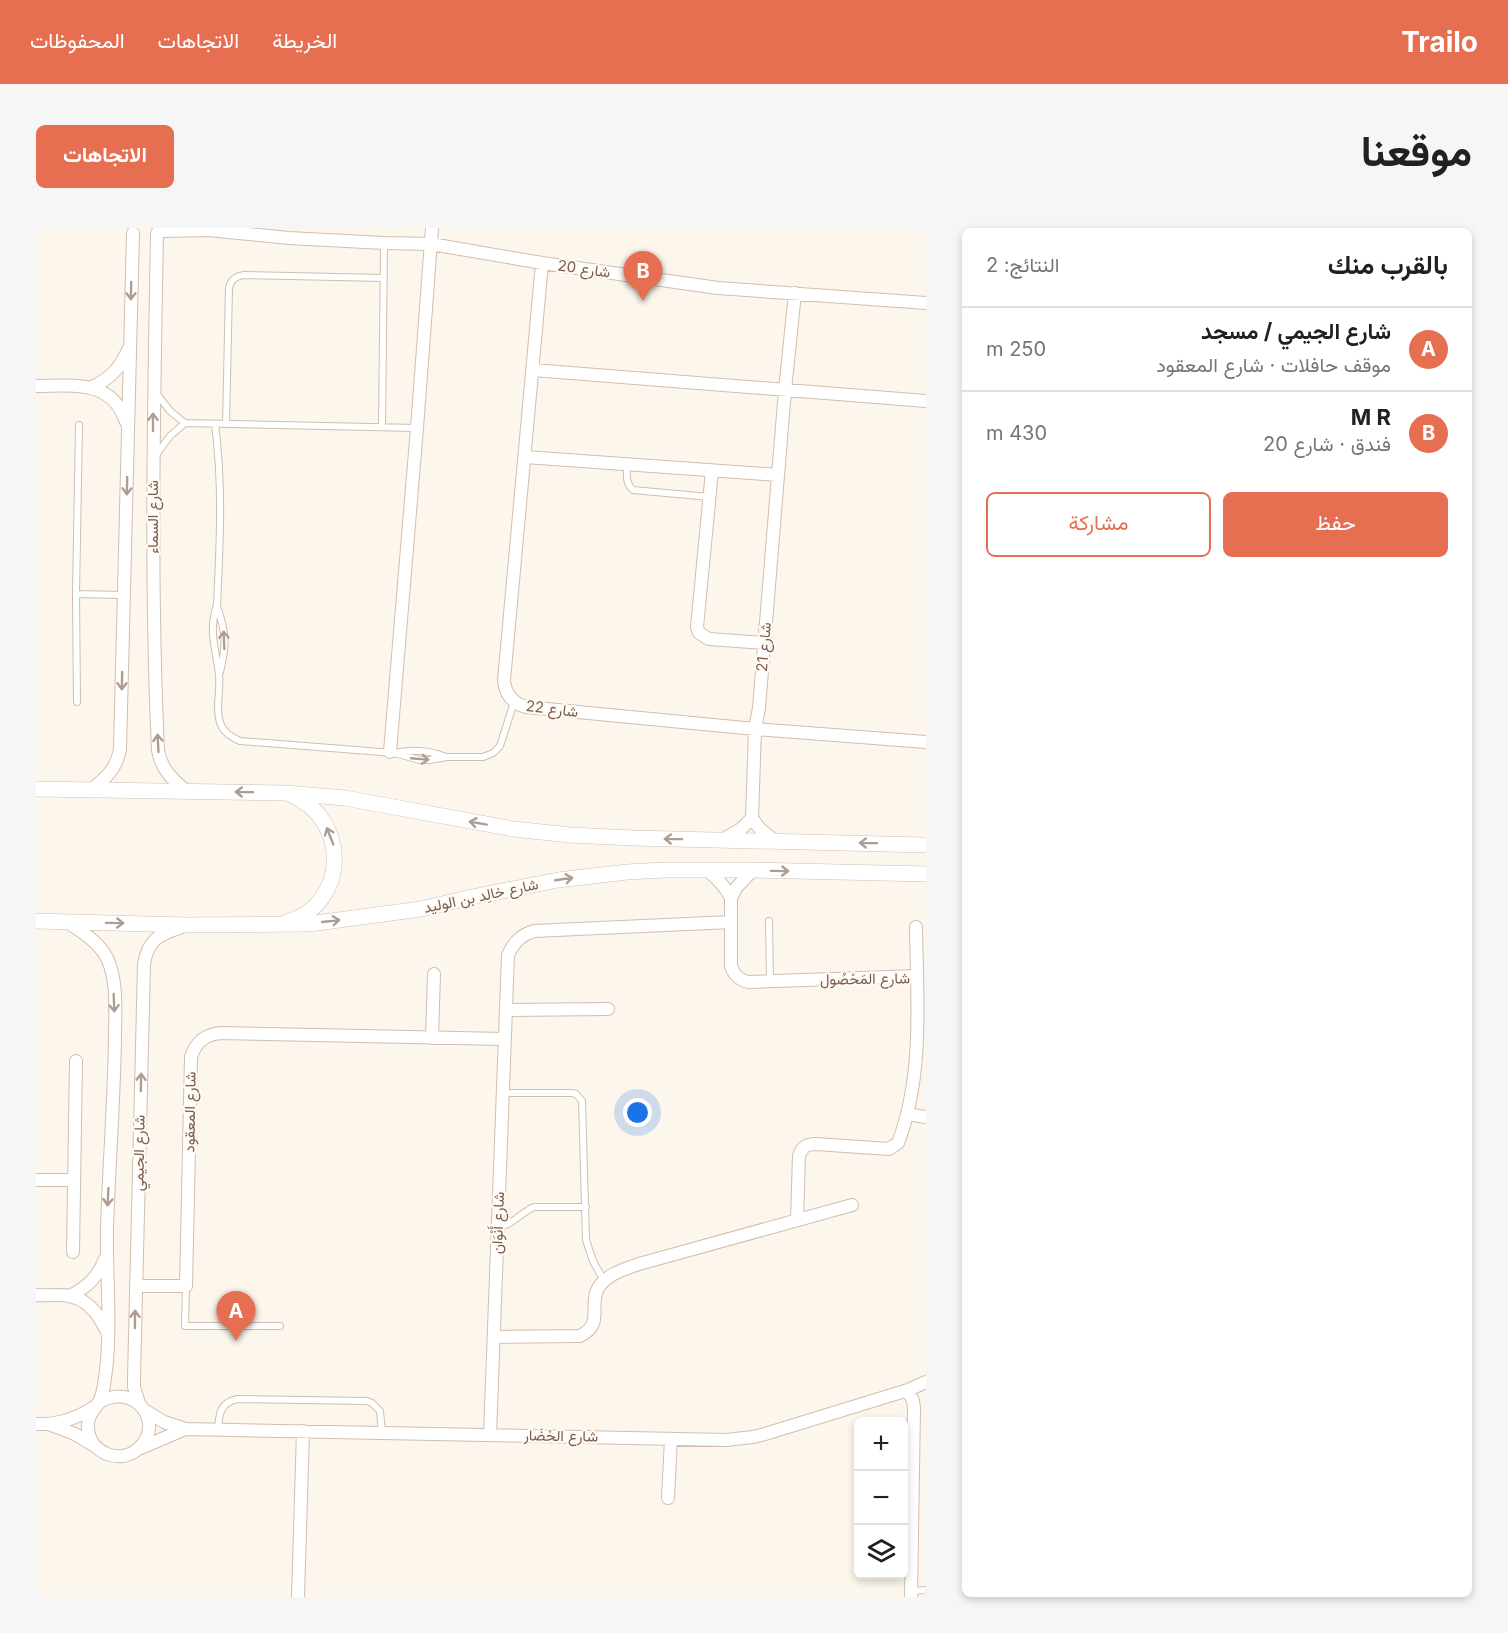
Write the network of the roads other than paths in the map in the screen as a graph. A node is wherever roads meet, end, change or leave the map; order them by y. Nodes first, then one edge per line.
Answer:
1 (432, 228) edge
2 (130, 230) edge
3 (160, 230) edge
4 (236, 230) edge
5 (384, 243) junction
6 (431, 244) junction
7 (542, 263) junction
8 (384, 278) junction
9 (795, 293) junction
10 (926, 303) edge
11 (130, 344) junction
12 (533, 370) junction
13 (36, 386) edge
14 (92, 387) junction
15 (154, 389) junction
16 (785, 390) junction
17 (926, 401) edge
18 (185, 423) junction
19 (215, 424) junction
20 (226, 424) junction
21 (79, 425) dead end
22 (382, 427) junction
23 (128, 428) junction
24 (417, 428) junction
25 (525, 458) junction
26 (153, 459) junction
27 (627, 465) junction
28 (712, 471) junction
29 (778, 475) junction
30 (710, 497) junction
31 (76, 594) junction
32 (124, 595) junction
33 (216, 605) junction
34 (765, 643) junction
35 (219, 675) junction
36 (77, 702) dead end
37 (514, 702) junction
38 (755, 729) junction
39 (926, 742) edge
40 (392, 753) junction
41 (36, 789) edge
42 (92, 789) junction
43 (186, 791) junction
44 (285, 793) junction
45 (752, 818) junction
46 (722, 840) junction
47 (775, 841) junction
48 (926, 845) edge
49 (707, 870) junction
50 (753, 870) junction
51 (926, 874) edge
52 (732, 898) junction
53 (36, 921) edge
54 (769, 921) dead end
55 (67, 922) junction
56 (732, 922) junction
57 (186, 925) junction
58 (275, 925) junction
59 (916, 927) dead end
60 (434, 974) dead end
61 (917, 976) junction
62 (770, 981) junction
63 (922, 1002) edge
64 (608, 1009) dead end
65 (506, 1010) junction
66 (432, 1038) junction
67 (505, 1039) junction
68 (75, 1061) dead end
69 (503, 1093) junction
70 (907, 1114) junction
71 (926, 1117) edge
72 (36, 1179) edge
73 (74, 1180) junction
74 (852, 1205) dead end
75 (586, 1207) junction
76 (797, 1220) junction
77 (498, 1227) junction
78 (73, 1252) dead end
79 (107, 1254) junction
80 (604, 1281) junction
81 (135, 1286) junction
82 (186, 1286) junction
83 (36, 1295) edge
84 (70, 1296) junction
85 (280, 1326) dead end
86 (107, 1333) junction
87 (494, 1337) junction
88 (926, 1382) edge
89 (908, 1390) junction
90 (97, 1405) junction
91 (141, 1406) junction
92 (36, 1424) edge
93 (50, 1425) junction
94 (186, 1429) junction
95 (218, 1430) junction
96 (303, 1431) junction
97 (382, 1433) junction
98 (490, 1435) junction
99 (670, 1438) junction
100 (97, 1448) junction
101 (137, 1450) junction
102 (668, 1498) dead end
103 (926, 1590) edge
104 (911, 1594) edge
105 (298, 1597) edge

1 - 6 street
2 - 3 street, شارع 20
2 -> 11 street, شارع السماء
3 - 4 street, شارع 20
3 - 15 street, شارع السماء
4 - 5 street, شارع 20
5 - 6 street, شارع 20
5 - 8 lane
6 - 7 street, شارع 20
6 - 24 street
7 - 9 street, شارع 20
7 - 12 street, شارع 22
8 - 20 lane
8 - 22 lane
9 - 10 street, شارع 20
9 - 16 street, شارع 21
11 - 14 street
11 - 23 street, شارع السماء
12 - 16 street
12 - 25 street, شارع 22
13 - 14 street
14 - 23 street
15 - 18 lane
26 -> 15 street, شارع السماء
16 - 17 street
16 - 29 street, شارع 21
18 - 19 lane
18 - 26 lane
19 - 20 lane
19 - 33 lane
20 - 22 lane
21 - 31 lane
22 - 24 lane
23 -> 32 street, شارع السماء
24 - 40 street
25 - 27 street
25 - 37 street, شارع 22
43 -> 26 street, شارع السماء
27 - 28 street
27 - 30 lane
28 - 29 street
28 - 30 street
29 - 34 street, شارع 21
30 - 34 street
31 - 32 lane
31 - 36 lane
32 -> 42 street, شارع السماء
33 - 35 lane
35 -> 33 lane
34 - 38 street, شارع 21
35 - 40 lane
37 - 38 street, شارع 22
37 - 40 lane
38 - 39 street, شارع 22
38 - 45 street, شارع 21
41 - 42 street
42 - 43 street
44 -> 43 street
46 -> 44 street
58 -> 44 street
45 - 46 street
45 - 47 street
46 - 47 street
48 -> 47 street
49 - 50 street, شارع خالِد بن الوليد
49 - 52 street
58 -> 49 street, شارع خالِد بن الوليد
50 -> 51 street, شارع خالِد بن الوليد
50 - 52 street
52 - 56 street, شارع المَحْصُول
53 - 55 street, شارع خالِد بن الوليد
54 - 62 lane
55 -> 57 street, شارع خالِد بن الوليد
55 -> 79 street, شارع الجيمي
56 - 62 street, شارع المَحْصُول
56 - 65 street, شارع أَنْوَان
57 - 58 street, شارع خالِد بن الوليد
81 -> 57 street, شارع الجيمي
59 - 61 street
60 - 66 street
61 - 62 street, شارع المَحْصُول
61 - 63 street, شارع المَحْصُول
63 - 70 street, شارع المَحْصُول
64 - 65 street
65 - 67 street, شارع أَنْوَان
66 - 67 street, شارع المعقود
66 - 82 street, شارع المعقود
67 - 69 street, شارع أَنْوَان
68 - 73 street
69 - 75 lane
69 - 77 street, شارع أَنْوَان
70 - 71 street
70 - 76 street, شارع المَحْصُول
72 - 73 street
73 - 78 street
74 - 76 street
75 - 77 lane
75 - 80 lane
76 - 80 street
77 - 87 street, شارع أَنْوَان
79 - 84 street
79 - 86 street, شارع الجيمي
80 - 87 street
81 - 82 street
91 -> 81 street, شارع الجيمي
82 - 85 lane, شارع المعقود
83 - 84 street
84 - 86 street
86 - 90 street, شارع الجيمي
87 - 98 street, شارع أَنْوَان
88 - 89 street, شارع الحْضَار
89 - 99 street, شارع الحْضَار
89 - 104 street
90 - 91 street
90 - 93 street
90 - 100 street
91 - 94 street, شارع الحْضَار
91 - 101 street
92 - 93 street
93 - 100 street
94 - 95 street, شارع الحْضَار
94 - 101 street, شارع الحْضَار
95 - 96 street, شارع الحْضَار
95 - 97 lane
96 - 97 street, شارع الحْضَار
96 - 105 street
97 - 98 street, شارع الحْضَار
98 - 99 street, شارع الحْضَار
99 - 102 street
100 - 101 street
103 - 104 lane

